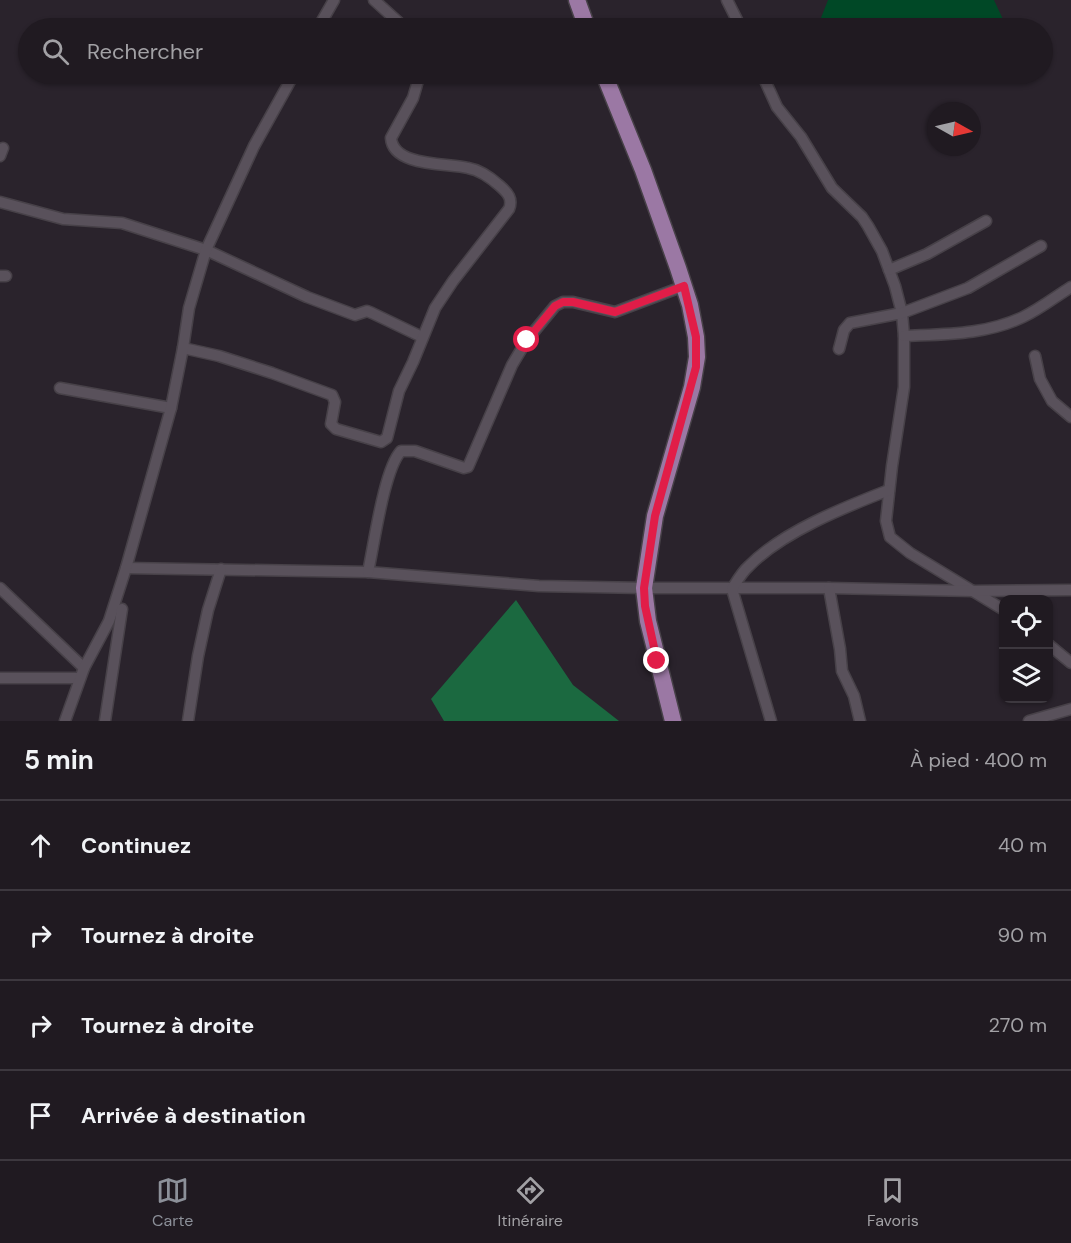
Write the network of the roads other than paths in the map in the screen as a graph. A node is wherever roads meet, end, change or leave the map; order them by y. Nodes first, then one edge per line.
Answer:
1 (334, 0) edge
2 (374, 0) edge
3 (577, 0) edge
4 (727, 0) edge
5 (324, 18) edge
6 (394, 18) edge
7 (583, 18) edge
8 (736, 18) edge
9 (288, 84) edge
10 (417, 84) edge
11 (608, 84) edge
12 (767, 84) edge
13 (0, 202) edge
14 (986, 220) dead end
15 (1041, 246) dead end
16 (206, 250) junction
17 (889, 270) junction
18 (684, 286) junction
19 (1071, 287) edge
20 (902, 313) junction
21 (904, 336) junction
22 (422, 338) junction
23 (183, 348) junction
24 (839, 350) dead end
25 (1035, 356) dead end
26 (60, 388) dead end
27 (171, 408) junction
28 (1071, 417) edge
29 (889, 490) junction
30 (126, 568) junction
31 (220, 569) junction
32 (368, 572) junction
33 (0, 588) edge
34 (644, 588) junction
35 (829, 588) junction
36 (732, 589) junction
37 (1071, 590) edge
38 (974, 591) junction
39 (999, 607) edge
40 (122, 609) dead end
41 (1053, 648) edge
42 (1071, 663) edge
43 (82, 673) junction
44 (0, 678) edge
45 (1071, 709) edge
46 (65, 721) edge
47 (105, 721) edge
48 (188, 721) edge
49 (673, 721) edge
50 (771, 721) edge
51 (860, 721) edge
52 (1029, 721) edge

1 - 5 street
2 - 6 street
3 - 7 main road
4 - 8 street
9 - 16 street
10 - 22 street
11 - 18 main road
12 - 17 street
13 - 16 street
14 - 17 street
15 - 20 street
16 - 22 street
16 - 23 street
17 - 20 street
18 - 32 street
18 - 34 main road
19 - 21 street
20 - 21 street
20 - 24 street
21 - 29 street
22 - 23 street
23 - 27 street
25 - 28 street
26 - 27 street
27 - 30 street
29 - 36 street
29 - 38 street
30 - 31 street
30 - 43 street
31 - 32 street
31 - 48 street
32 - 34 street
33 - 43 street
34 - 36 street
34 - 49 main road
35 - 36 street
35 - 38 street
35 - 51 street
36 - 50 street
37 - 38 street
38 - 39 street
40 - 47 street
41 - 42 street
43 - 44 street
43 - 46 street
45 - 52 street

